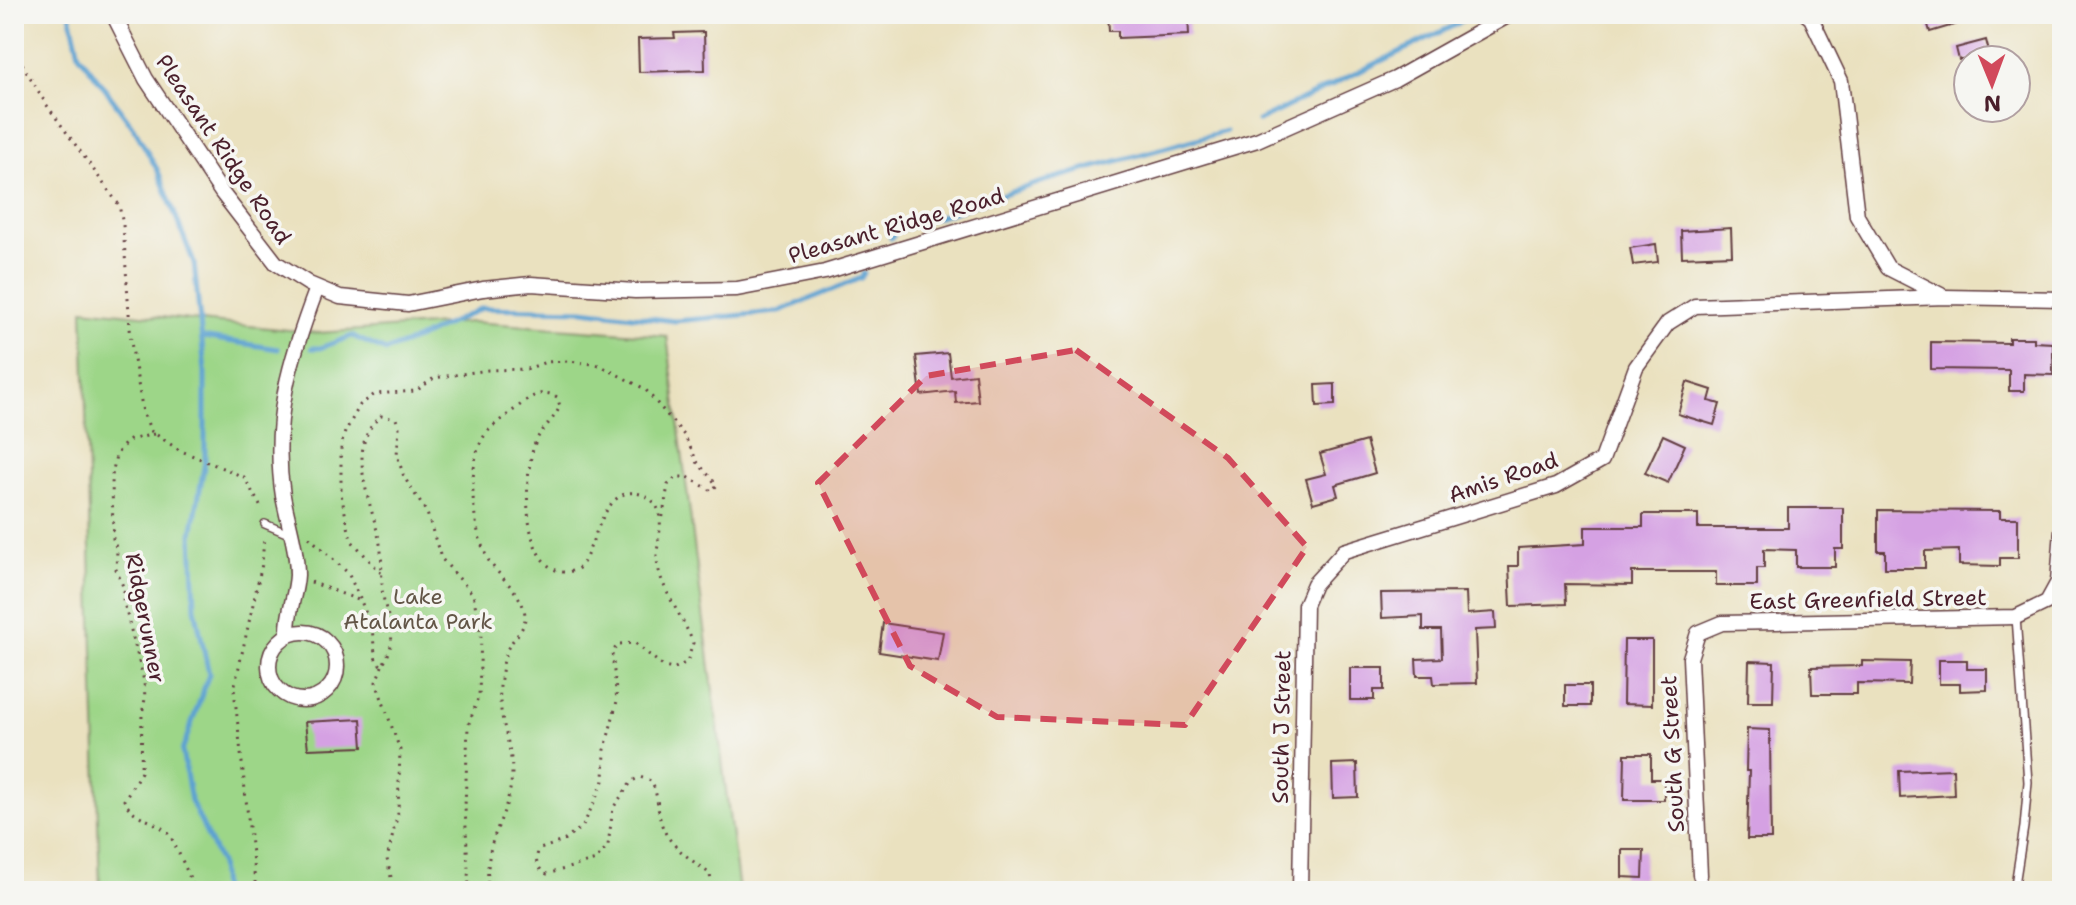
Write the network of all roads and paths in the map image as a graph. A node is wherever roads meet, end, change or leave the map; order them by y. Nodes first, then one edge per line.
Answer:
1 (113, 14) edge
2 (1511, 14) edge
3 (1806, 14) edge
4 (14, 50) edge
5 (317, 288) junction
6 (1945, 297) junction
7 (2062, 299) edge
8 (154, 434) junction
9 (265, 524) junction
10 (661, 524) junction
11 (291, 530) junction
12 (2062, 530) edge
13 (1326, 569) joint
14 (383, 574) junction
15 (297, 577) junction
16 (361, 601) junction
17 (2016, 617) junction
18 (1698, 633) joint
19 (288, 635) junction
20 (382, 666) junction
21 (1700, 875) dead end
22 (195, 891) edge
23 (256, 891) edge
24 (394, 891) edge
25 (469, 891) edge
26 (488, 891) edge
27 (712, 891) edge
28 (1300, 891) edge
29 (2014, 891) edge

1 - 5 street, Pleasant Ridge Road
2 - 5 street, Pleasant Ridge Road
3 - 6 street
4 - 8 path
5 - 11 street
6 - 7 street
6 - 13 street, Amis Road
8 - 9 path
8 - 22 path, Ridgerunner
9 - 11 lane
9 - 23 path
10 - 14 path
10 - 26 path
10 - 27 path
11 - 15 street
11 - 16 path
12 - 17 street, East Greenfield Street
13 - 28 street, South J Street
14 - 20 path
14 - 25 path
15 - 16 path
15 - 19 street
16 - 20 path
17 - 18 street, East Greenfield Street
17 - 29 lane
18 - 21 street, South G Street
19 - 19 street
20 - 24 path

